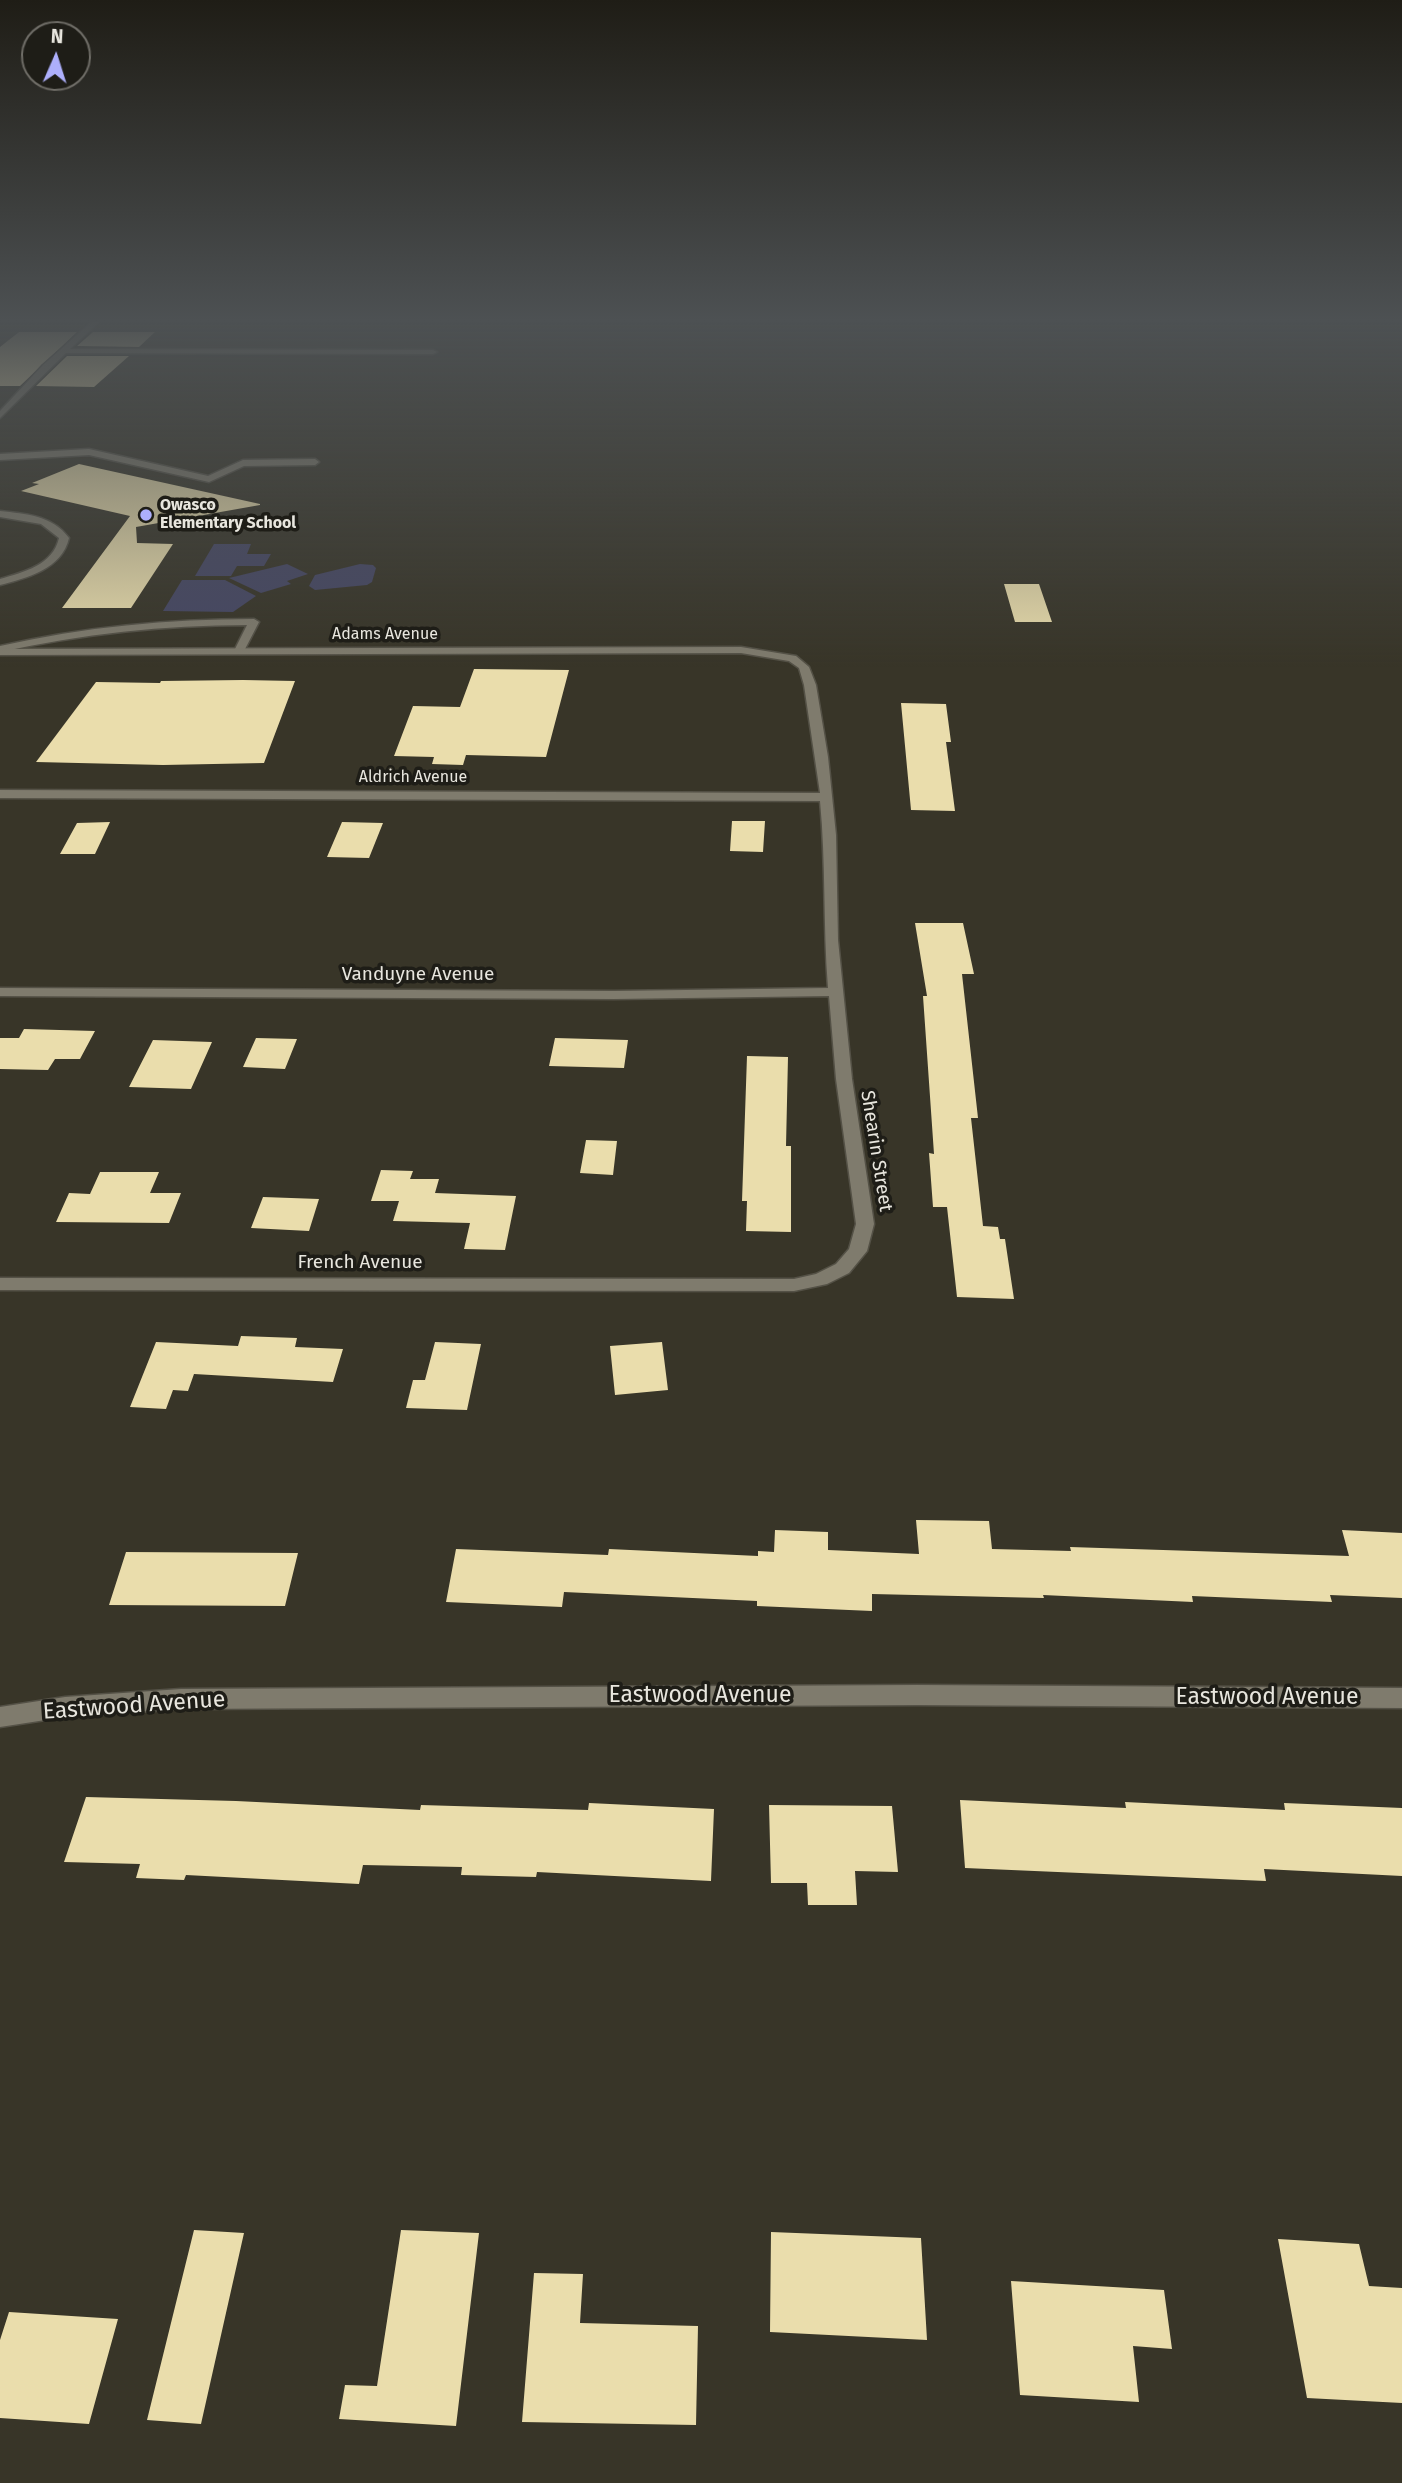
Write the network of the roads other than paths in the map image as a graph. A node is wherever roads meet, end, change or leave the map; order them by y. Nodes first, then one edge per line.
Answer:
1 (0, 457) edge
2 (315, 462) dead end
3 (0, 514) edge
4 (0, 582) edge
5 (0, 650) edge
6 (239, 651) junction
7 (0, 794) edge
8 (826, 797) junction
9 (0, 992) edge
10 (836, 992) junction
11 (0, 1284) edge
12 (720, 1285) joint
13 (1402, 1698) edge
14 (0, 1717) edge

1 - 2 street
3 - 4 street
5 - 6 street, Adams Avenue
5 - 6 street
6 - 8 street, Adams Avenue
7 - 8 street, Aldrich Avenue
8 - 10 street
9 - 10 street, Vanduyne Avenue
10 - 12 street, Shearin Street
11 - 12 street, French Avenue
13 - 14 street, Eastwood Avenue

